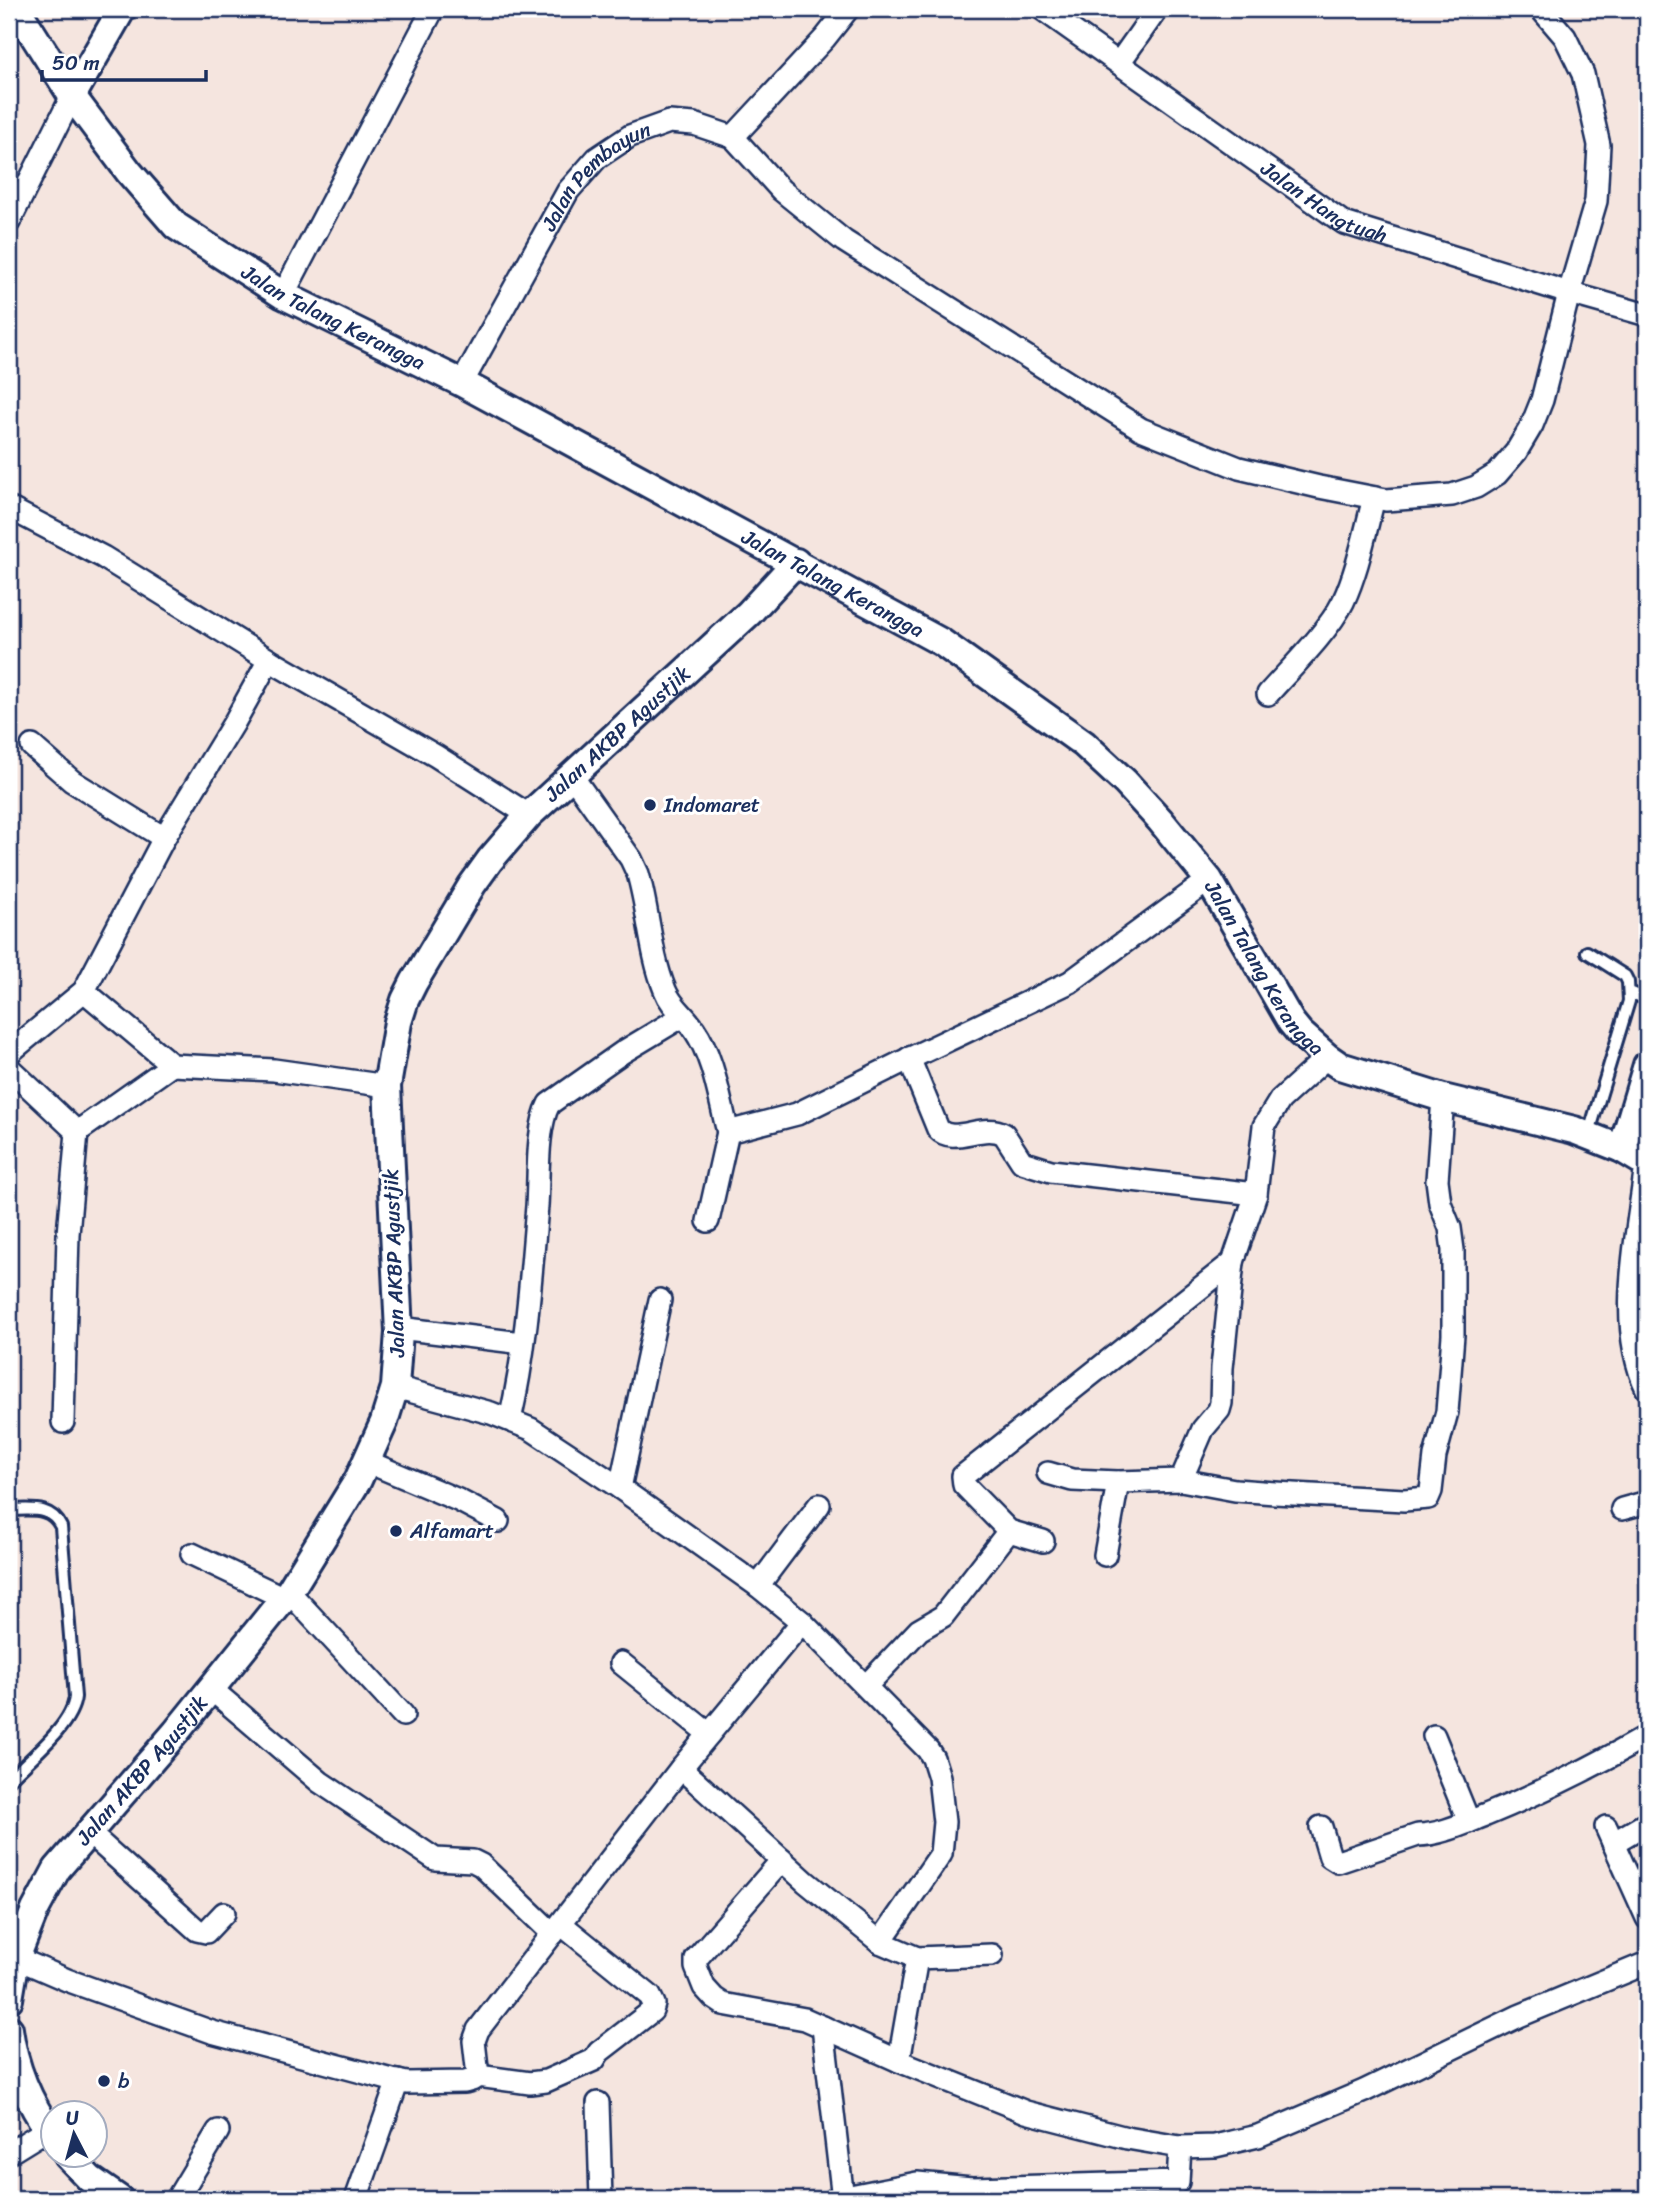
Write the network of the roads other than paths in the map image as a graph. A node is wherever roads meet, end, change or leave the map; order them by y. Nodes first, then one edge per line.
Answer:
1 (17, 9) edge
2 (122, 9) edge
3 (433, 9) edge
4 (848, 9) edge
5 (1042, 9) edge
6 (1157, 9) edge
7 (1541, 9) edge
8 (1119, 63) junction
9 (72, 96) junction
10 (733, 137) junction
11 (9, 222) edge
12 (1569, 293) junction
13 (283, 296) junction
14 (1647, 315) edge
15 (462, 383) junction
16 (1374, 498) junction
17 (9, 508) edge
18 (796, 562) junction
19 (269, 660) junction
20 (1268, 695) dead end
21 (32, 746) dead end
22 (572, 776) junction
23 (529, 816) junction
24 (164, 838) junction
25 (1209, 880) junction
26 (1587, 952) dead end
27 (84, 991) junction
28 (1629, 992) junction
29 (1647, 999) edge
30 (683, 1016) junction
31 (9, 1053) edge
32 (1326, 1057) junction
33 (909, 1058) junction
34 (172, 1065) junction
35 (1647, 1065) edge
36 (9, 1068) edge
37 (387, 1086) junction
38 (1443, 1098) junction
39 (77, 1132) junction
40 (728, 1132) junction
41 (1588, 1136) junction
42 (1637, 1158) edge
43 (1256, 1194) junction
44 (708, 1221) dead end
45 (1233, 1262) junction
46 (660, 1300) dead end
47 (399, 1328) junction
48 (522, 1343) junction
49 (395, 1387) junction
50 (1647, 1389) edge
51 (510, 1420) junction
52 (63, 1422) dead end
53 (368, 1462) junction
54 (1048, 1473) dead end
55 (1181, 1480) junction
56 (1118, 1482) junction
57 (620, 1488) junction
58 (1647, 1502) edge
59 (819, 1505) dead end
60 (1622, 1509) dead end
61 (9, 1510) edge
62 (498, 1521) dead end
63 (1009, 1531) junction
64 (1043, 1541) dead end
65 (192, 1554) dead end
66 (1105, 1555) dead end
67 (758, 1586) junction
68 (286, 1595) junction
69 (802, 1622) junction
70 (621, 1663) dead end
71 (866, 1686) junction
72 (210, 1688) junction
73 (403, 1715) dead end
74 (709, 1734) junction
75 (1434, 1736) dead end
76 (1647, 1736) edge
77 (681, 1768) junction
78 (9, 1780) edge
79 (1469, 1822) junction
80 (1321, 1827) dead end
81 (88, 1832) junction
82 (1625, 1832) edge
83 (782, 1860) junction
84 (224, 1913) dead end
85 (1647, 1918) edge
86 (557, 1929) junction
87 (880, 1942) junction
88 (992, 1955) dead end
89 (16, 1958) junction
90 (917, 1958) junction
91 (1647, 1963) edge
92 (9, 1999) edge
93 (823, 2027) junction
94 (9, 2029) edge
95 (899, 2061) junction
96 (13, 2074) edge
97 (478, 2076) junction
98 (398, 2081) junction
99 (598, 2104) dead end
100 (38, 2112) edge
101 (218, 2131) dead end
102 (38, 2138) edge
103 (1180, 2147) junction
104 (9, 2153) edge
105 (82, 2170) edge
106 (1178, 2191) edge
107 (973, 2194) edge
108 (840, 2198) edge
109 (119, 2199) edge
110 (177, 2199) edge
111 (356, 2199) edge
112 (601, 2199) edge

1 - 9 street, Jalan Talang Kerangga
2 - 9 street
3 - 13 street
4 - 10 street
5 - 8 street, Jalan Hangtuah
6 - 8 street
7 - 12 street
8 - 12 street, Jalan Hangtuah
9 - 11 street
9 - 13 street, Jalan Talang Kerangga
10 - 15 street, Jalan Pembayun
10 - 16 street
12 - 14 street, Jalan Hangtuah
12 - 16 street
13 - 15 street, Jalan Talang Kerangga
15 - 18 street, Jalan Talang Kerangga
16 - 20 street
17 - 19 street
18 - 22 street, Jalan AKBP Agustjik
18 - 25 street, Jalan Talang Kerangga
19 - 23 street
19 - 24 street
21 - 24 street
22 - 23 street, Jalan AKBP Agustjik
22 - 30 street
23 - 37 street, Jalan AKBP Agustjik
24 - 27 street
25 - 32 street, Jalan Talang Kerangga
25 - 33 street
26 - 28 lane
27 - 31 street
27 - 34 street
28 - 29 lane
28 - 41 lane
30 - 40 street
30 - 48 street
32 - 38 street, Jalan Talang Kerangga
32 - 43 street
33 - 40 street
33 - 43 street
34 - 37 street
34 - 39 street
35 - 42 street
36 - 39 street
37 - 47 street, Jalan AKBP Agustjik
38 - 41 street, Jalan Talang Kerangga
38 - 55 street
39 - 52 street
40 - 44 street
41 - 42 street, Jalan Talang Kerangga
42 - 50 street
43 - 45 street
45 - 55 street
45 - 63 street
46 - 57 street
47 - 48 street
47 - 49 street, Jalan AKBP Agustjik
48 - 51 street
49 - 51 street
49 - 53 street, Jalan AKBP Agustjik
51 - 57 street
53 - 62 street
53 - 68 street, Jalan AKBP Agustjik
54 - 56 street
55 - 56 street
56 - 66 street
57 - 67 street
58 - 60 street
59 - 67 street
61 - 78 lane
63 - 64 street
63 - 71 street
65 - 68 street
67 - 69 street
68 - 72 street, Jalan AKBP Agustjik
68 - 73 street
69 - 71 street
69 - 74 street
70 - 74 street
71 - 87 street
72 - 81 street, Jalan AKBP Agustjik
72 - 86 street
74 - 77 street
75 - 79 street
76 - 79 street
77 - 83 street
77 - 86 street
79 - 80 street
81 - 84 street
81 - 89 street, Jalan AKBP Agustjik
82 - 85 street
83 - 87 street
83 - 93 street
86 - 97 street
86 - 97 street
87 - 90 street
88 - 90 street
89 - 92 street, Jalan AKBP Agustjik
89 - 98 street
90 - 95 street
91 - 103 street
93 - 95 street
93 - 108 street
94 - 96 street
95 - 103 street
96 - 100 street
97 - 98 street
98 - 111 street
99 - 112 street
101 - 110 street
102 - 104 street
103 - 106 street
105 - 109 street
106 - 107 street
107 - 108 street

